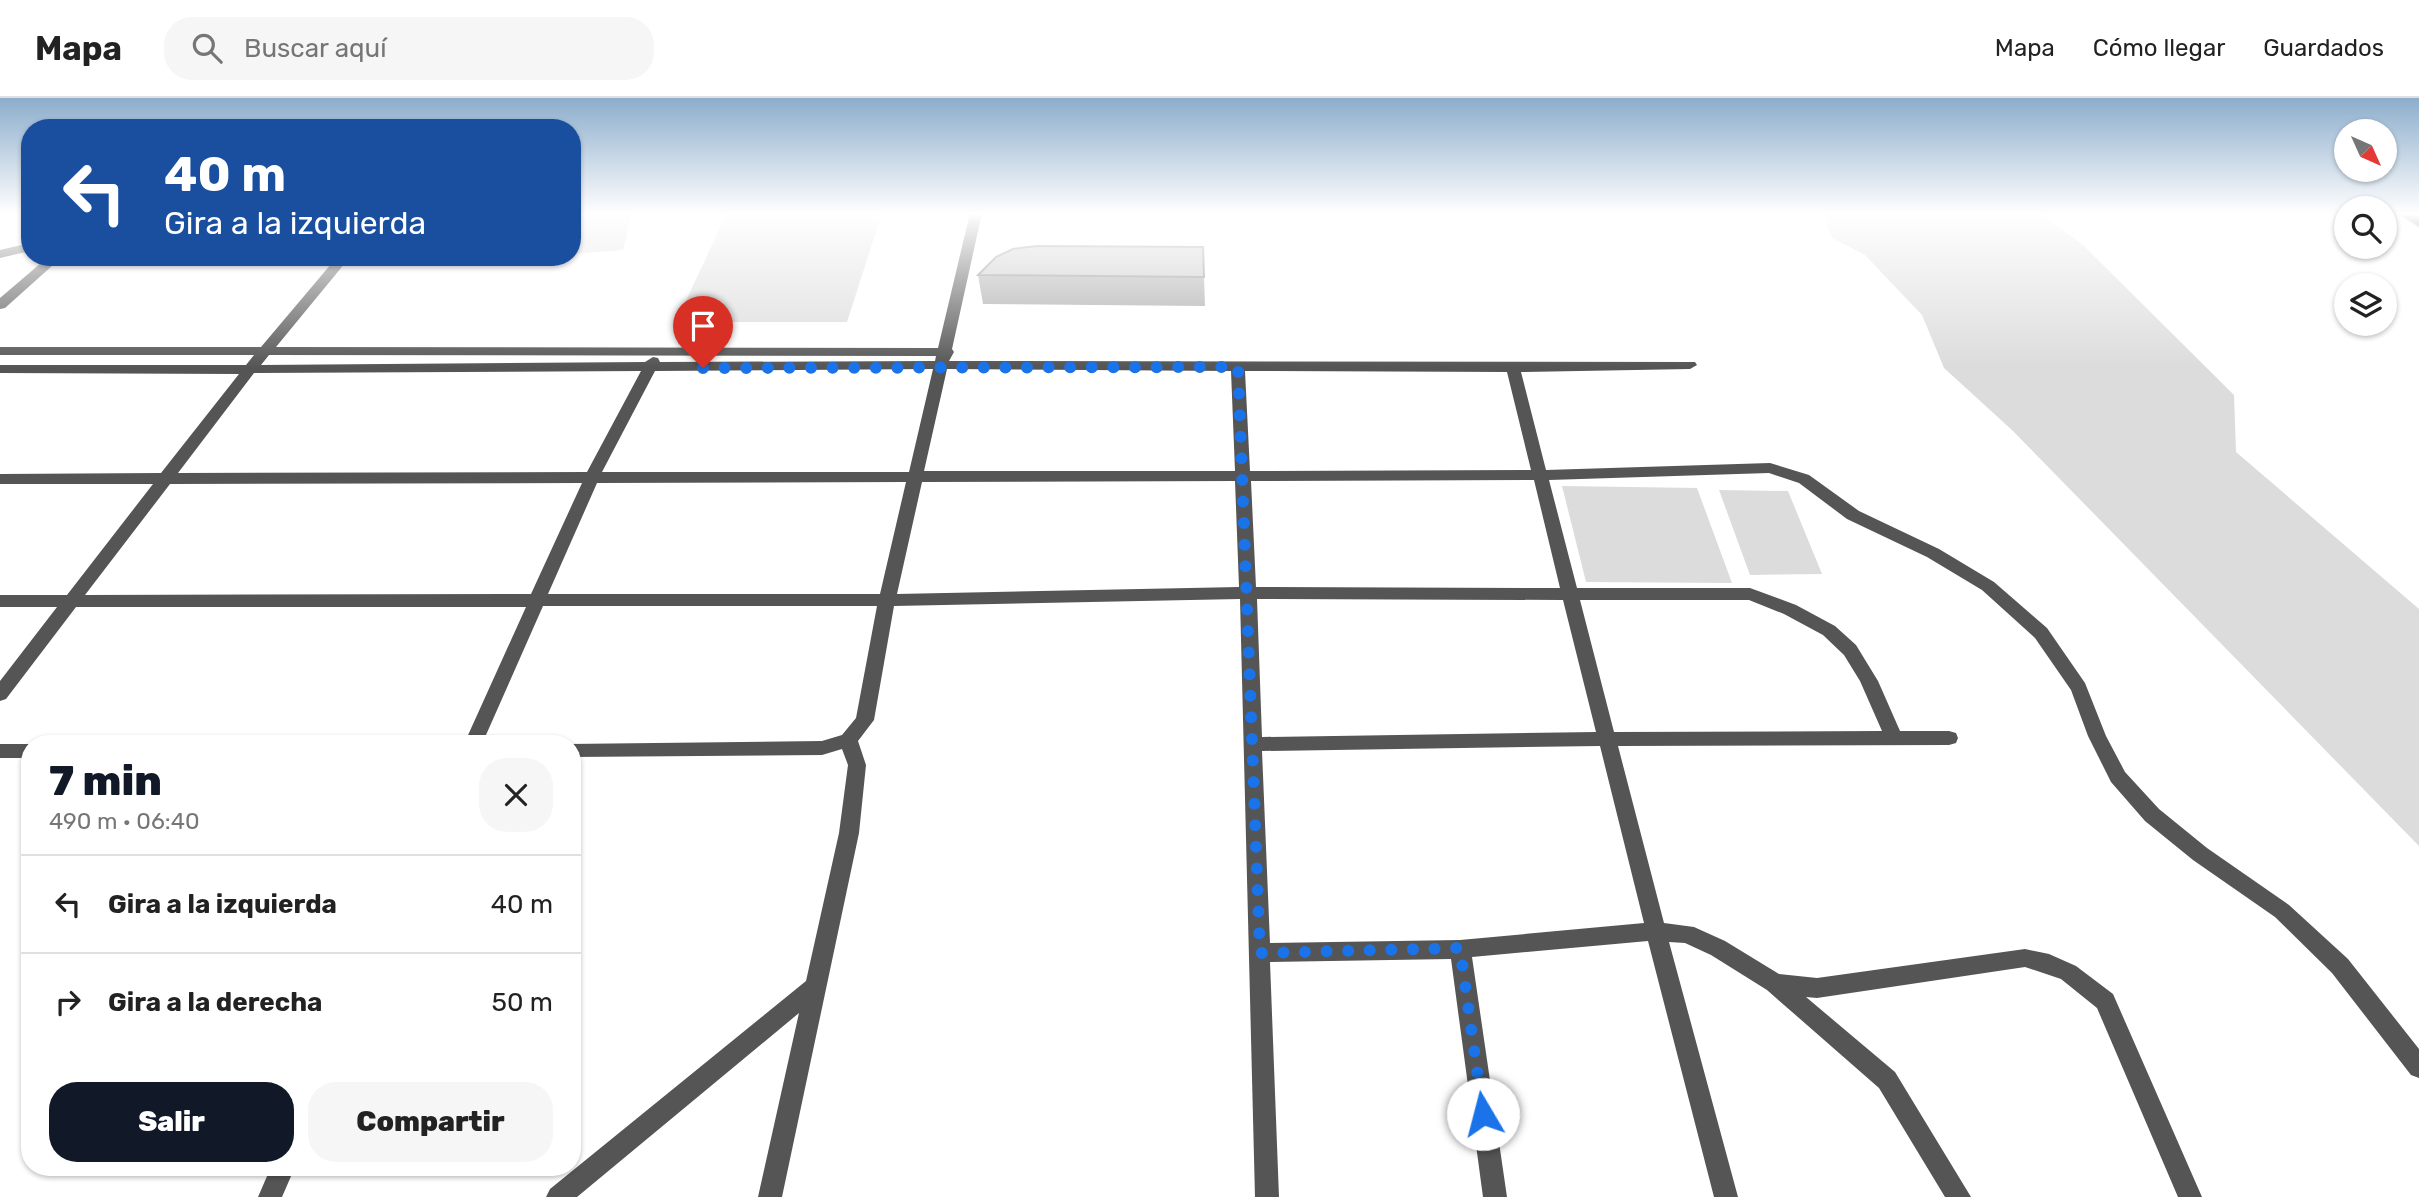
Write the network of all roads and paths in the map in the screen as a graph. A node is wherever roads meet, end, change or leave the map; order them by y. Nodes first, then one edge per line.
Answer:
1 (965, 264) edge
2 (46, 266) edge
3 (336, 266) edge
4 (0, 305) edge
5 (0, 351) edge
6 (657, 351) junction
7 (263, 353) junction
8 (944, 359) junction
9 (1690, 365) dead end
10 (1238, 367) junction
11 (650, 368) junction
12 (0, 369) edge
13 (1513, 369) junction
14 (249, 370) junction
15 (1242, 474) junction
16 (1540, 475) junction
17 (592, 477) junction
18 (915, 478) junction
19 (0, 479) edge
20 (168, 479) junction
21 (1248, 593) junction
22 (1571, 594) junction
23 (887, 600) junction
24 (0, 601) edge
25 (72, 601) junction
26 (536, 601) junction
27 (0, 694) edge
28 (476, 735) edge
29 (1894, 738) junction
30 (1949, 738) dead end
31 (1609, 739) junction
32 (848, 740) junction
33 (1253, 744) junction
34 (581, 750) edge
35 (0, 751) edge
36 (21, 751) edge
37 (1654, 931) junction
38 (1460, 948) junction
39 (1260, 953) junction
40 (1775, 983) junction
41 (816, 986) junction
42 (2419, 1067) edge
43 (279, 1176) edge
44 (270, 1197) edge
45 (558, 1197) edge
46 (770, 1197) edge
47 (1267, 1197) edge
48 (1496, 1197) edge
49 (1726, 1197) edge
50 (1959, 1197) edge
51 (2190, 1197) edge

1 - 8 street
2 - 4 street
3 - 7 street
5 - 7 street
6 - 7 street
6 - 8 street
6 - 11 street
7 - 14 street
8 - 10 street
8 - 11 street
8 - 18 street
9 - 13 street
10 - 13 street
10 - 15 street
11 - 14 street
11 - 17 street
12 - 14 street
13 - 16 street
14 - 20 street
15 - 16 street
15 - 18 street
15 - 21 street
16 - 22 street
16 - 42 street
17 - 18 street
17 - 20 street
17 - 26 street
18 - 23 street
19 - 20 street
20 - 25 street
21 - 22 street
21 - 23 street
21 - 33 street
22 - 29 street
22 - 31 street
23 - 26 street
23 - 32 street
24 - 25 street
25 - 26 street
25 - 27 street
26 - 28 street
29 - 30 street
29 - 31 street
31 - 33 street
31 - 37 street
32 - 34 street
32 - 41 street
33 - 39 street
35 - 36 street
37 - 38 street
37 - 40 street
37 - 49 street
38 - 39 street
38 - 48 street
39 - 47 street
40 - 50 street
40 - 51 street
41 - 45 street
41 - 46 street
43 - 44 street

